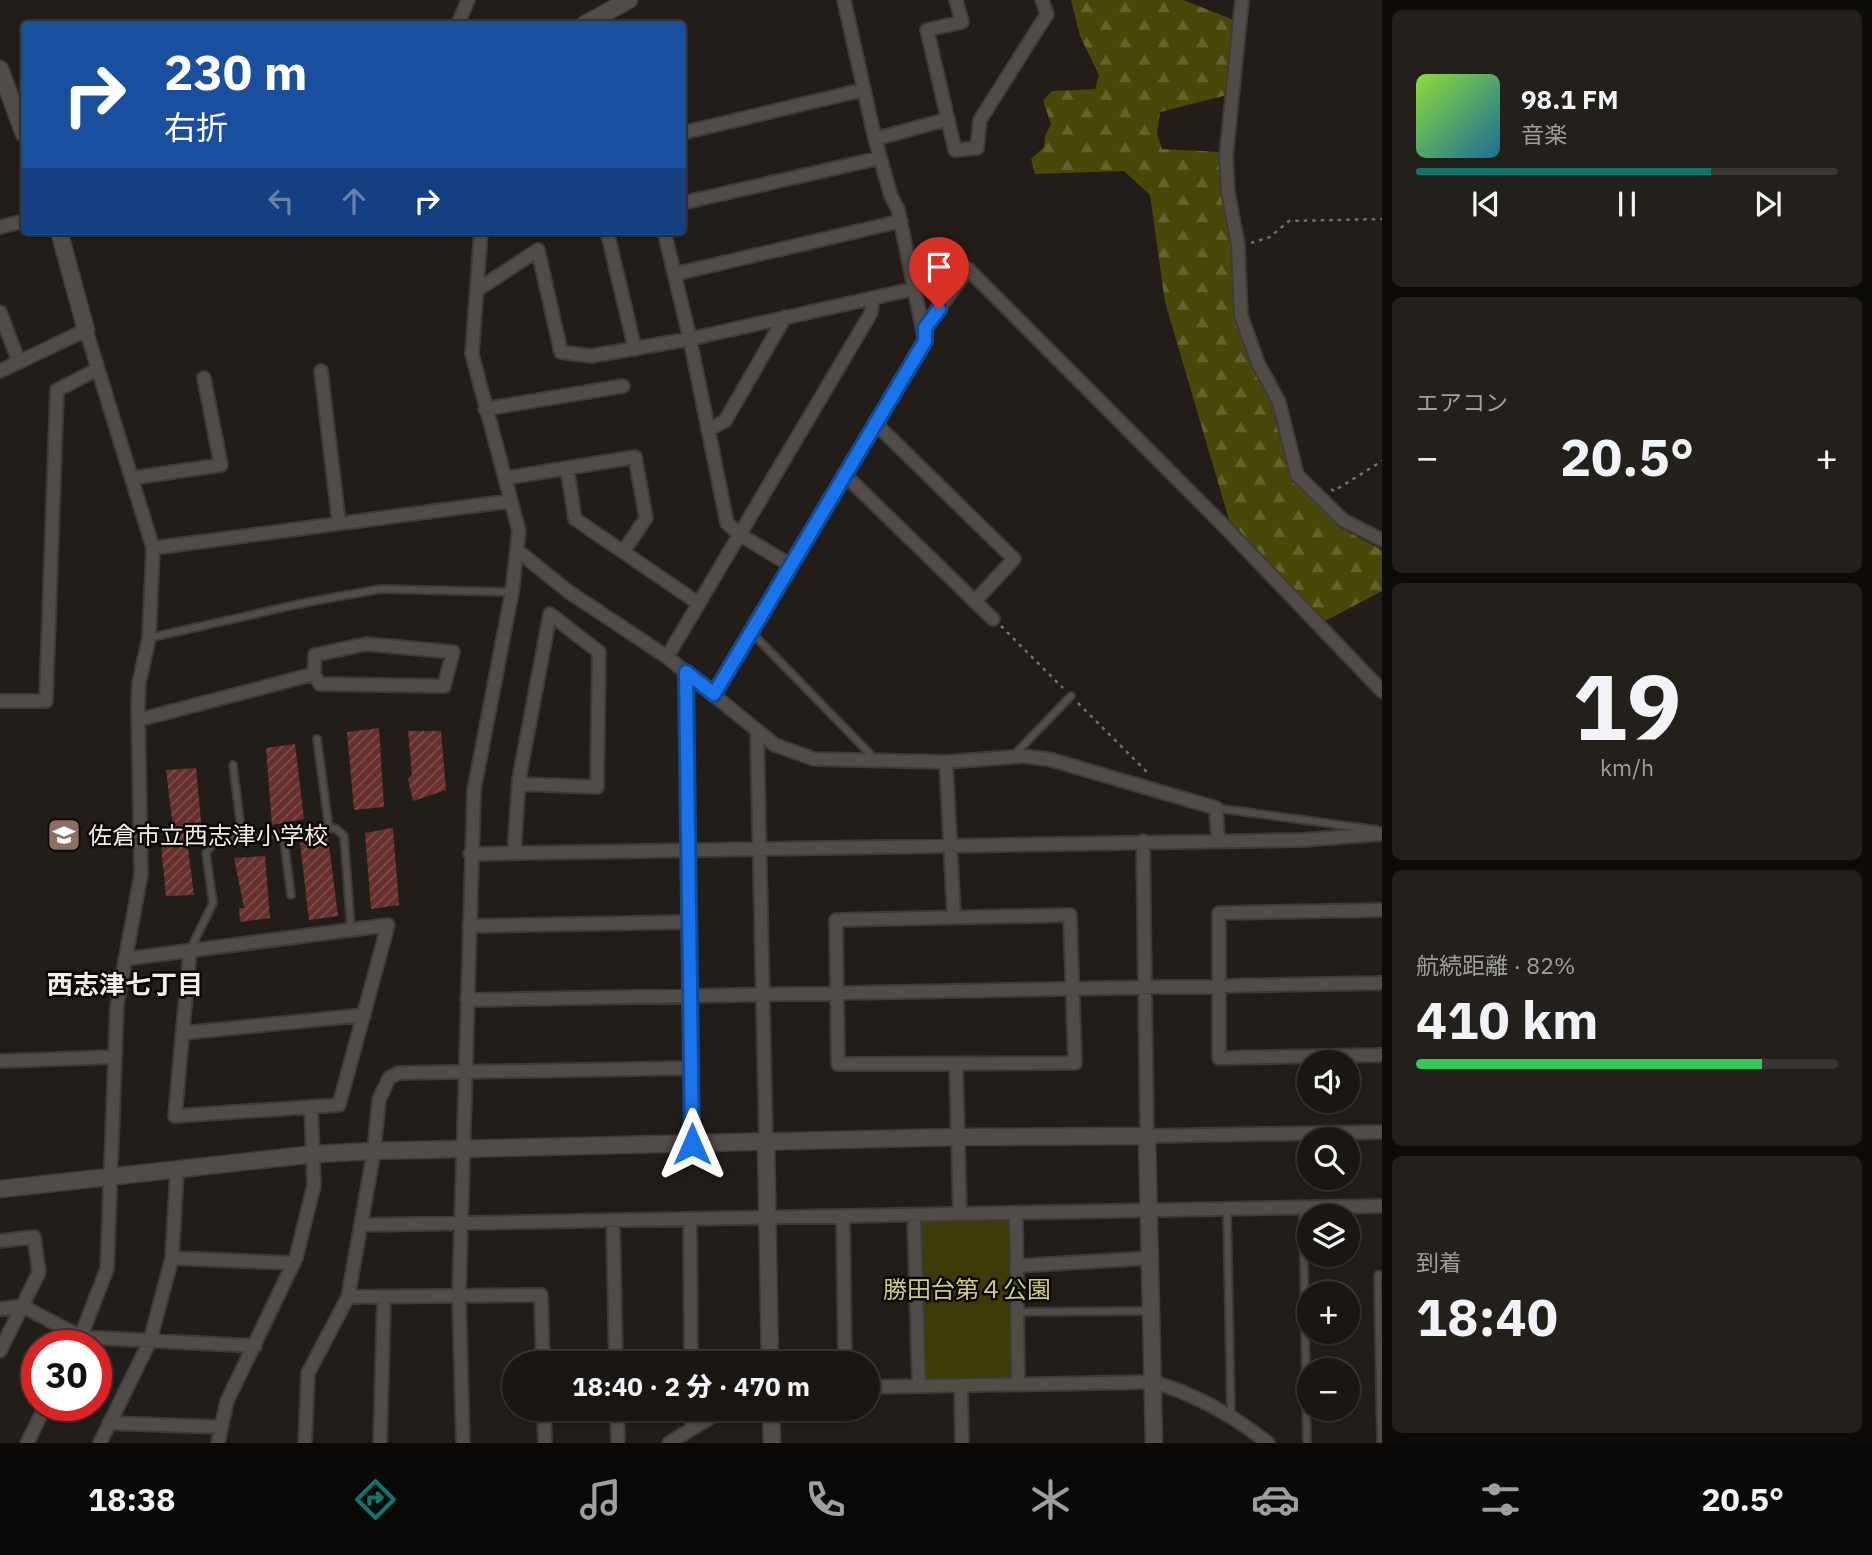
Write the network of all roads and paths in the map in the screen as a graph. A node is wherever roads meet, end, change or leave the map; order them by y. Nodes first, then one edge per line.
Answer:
1 (468, 0) edge
2 (629, 0) edge
3 (844, 0) edge
4 (957, 0) edge
5 (1042, 0) edge
6 (1242, 0) edge
7 (459, 21) edge
8 (590, 21) edge
9 (0, 69) edge
10 (862, 90) junction
11 (948, 119) junction
12 (21, 126) edge
13 (686, 132) edge
14 (875, 139) junction
15 (880, 158) junction
16 (686, 202) edge
17 (1382, 219) edge
18 (901, 221) junction
19 (21, 222) edge
20 (0, 227) edge
21 (60, 235) edge
22 (481, 235) edge
23 (608, 235) edge
24 (665, 235) edge
25 (1238, 246) junction
26 (675, 274) junction
27 (913, 289) junction
28 (477, 290) junction
29 (873, 298) junction
30 (0, 312) edge
31 (785, 317) junction
32 (925, 328) junction
33 (86, 331) junction
34 (690, 339) junction
35 (635, 349) junction
36 (19, 362) junction
37 (96, 370) junction
38 (0, 371) edge
39 (321, 371) dead end
40 (204, 378) dead end
41 (623, 386) dead end
42 (485, 409) junction
43 (875, 423) junction
44 (708, 430) junction
45 (1382, 461) edge
46 (567, 468) junction
47 (844, 474) junction
48 (132, 478) junction
49 (506, 478) junction
50 (1324, 485) dead end
51 (512, 501) junction
52 (339, 523) junction
53 (739, 534) junction
54 (1382, 540) edge
55 (153, 548) junction
56 (518, 551) junction
57 (623, 552) junction
58 (790, 565) junction
59 (512, 592) junction
60 (975, 601) junction
61 (698, 603) junction
62 (993, 619) joint
63 (752, 633) junction
64 (149, 639) junction
65 (667, 657) junction
66 (686, 672) junction
67 (314, 674) junction
68 (1382, 691) edge
69 (714, 694) junction
70 (1071, 696) junction
71 (0, 701) edge
72 (138, 720) junction
73 (757, 733) junction
74 (317, 739) dead end
75 (1013, 757) junction
76 (876, 761) junction
77 (946, 762) junction
78 (233, 765) dead end
79 (519, 784) junction
80 (1168, 793) junction
81 (1216, 808) junction
82 (329, 828) junction
83 (1382, 832) edge
84 (283, 833) junction
85 (243, 837) junction
86 (1218, 840) junction
87 (1143, 841) junction
88 (950, 844) junction
89 (761, 848) junction
90 (688, 849) junction
91 (514, 853) junction
92 (470, 854) junction
93 (291, 895) dead end
94 (1382, 910) edge
95 (954, 917) junction
96 (689, 922) junction
97 (469, 926) junction
98 (351, 929) junction
99 (190, 950) junction
100 (125, 959) junction
101 (1382, 983) edge
102 (1217, 985) junction
103 (1073, 987) junction
104 (1145, 988) junction
105 (836, 991) junction
106 (763, 994) junction
107 (691, 995) junction
108 (467, 1000) junction
109 (364, 1015) junction
110 (183, 1033) junction
111 (1382, 1055) edge
112 (114, 1057) junction
113 (0, 1061) edge
114 (956, 1064) junction
115 (692, 1068) junction
116 (466, 1073) junction
117 (311, 1107) junction
118 (1382, 1132) edge
119 (1147, 1136) junction
120 (956, 1137) junction
121 (766, 1142) junction
122 (692, 1144) junction
123 (465, 1148) junction
124 (374, 1151) junction
125 (315, 1154) junction
126 (177, 1171) junction
127 (112, 1177) junction
128 (0, 1189) edge
129 (1360, 1206) edge
130 (1382, 1206) edge
131 (1297, 1207) edge
132 (1227, 1209) junction
133 (1149, 1211) junction
134 (960, 1214) junction
135 (1016, 1214) junction
136 (842, 1216) junction
137 (914, 1216) junction
138 (768, 1217) junction
139 (690, 1219) junction
140 (613, 1220) junction
141 (461, 1223) junction
142 (362, 1225) junction
143 (0, 1241) edge
144 (172, 1258) junction
145 (1150, 1258) junction
146 (292, 1264) junction
147 (1016, 1266) junction
148 (1304, 1267) edge
149 (1382, 1275) edge
150 (459, 1296) junction
151 (348, 1297) junction
152 (384, 1298) junction
153 (22, 1307) junction
154 (0, 1309) edge
155 (1151, 1311) junction
156 (1017, 1312) junction
157 (59, 1330) edge
158 (84, 1330) edge
159 (150, 1341) junction
160 (112, 1342) edge
161 (255, 1346) junction
162 (0, 1351) edge
163 (543, 1351) edge
164 (616, 1351) edge
165 (691, 1351) edge
166 (770, 1351) edge
167 (845, 1351) edge
168 (1153, 1382) junction
169 (1018, 1383) junction
170 (919, 1386) junction
171 (880, 1387) edge
172 (961, 1387) junction
173 (1231, 1416) junction
174 (38, 1421) edge
175 (544, 1421) edge
176 (617, 1421) edge
177 (692, 1421) edge
178 (704, 1421) edge
179 (771, 1421) edge
180 (109, 1423) junction
181 (219, 1427) junction
182 (692, 1428) junction
183 (27, 1443) edge
184 (100, 1443) edge
185 (218, 1443) edge
186 (305, 1443) edge
187 (380, 1443) edge
188 (463, 1443) edge
189 (545, 1443) edge
190 (618, 1443) edge
191 (669, 1443) edge
192 (772, 1443) edge
193 (962, 1443) edge
194 (1154, 1443) edge
195 (1268, 1443) edge
196 (1307, 1443) edge
197 (1381, 1443) edge

1 - 7 street
2 - 8 street
3 - 10 street
4 - 11 street
5 - 11 street
6 - 25 street
9 - 12 street
10 - 13 street
10 - 14 street
11 - 14 street
14 - 15 street
15 - 16 street
15 - 18 street
17 - 25 path
18 - 26 street
18 - 27 street
19 - 20 street
21 - 33 street
22 - 28 street
23 - 35 street
24 - 26 street
25 - 54 street
26 - 34 street
27 - 29 street
27 - 32 street
28 - 35 street
28 - 42 street
29 - 31 street
29 - 53 street
30 - 36 street
31 - 34 street
31 - 44 street
32 - 43 street
32 - 68 street
33 - 36 street
33 - 37 street
34 - 35 street
34 - 44 street
36 - 38 street
37 - 48 street
37 - 71 street
39 - 52 street
40 - 48 street
41 - 42 street
42 - 49 street
43 - 47 street
43 - 60 street
44 - 53 street
45 - 50 path
46 - 49 street
46 - 57 street
46 - 57 street
47 - 58 street
47 - 60 street
48 - 55 street
49 - 51 street
51 - 52 street
51 - 56 street
52 - 55 street
53 - 58 street
53 - 61 street
55 - 64 street
56 - 59 street
56 - 65 street
57 - 61 street
58 - 63 street
59 - 64 lane
59 - 92 street
60 - 62 street
61 - 65 street
62 - 70 path
63 - 69 street
63 - 76 lane
64 - 72 street
65 - 66 street
66 - 69 street
66 - 90 street
67 - 67 street
67 - 72 street
69 - 73 street
70 - 75 lane
70 - 80 path
72 - 100 street
73 - 76 street
73 - 89 street
74 - 82 lane
75 - 77 street
75 - 80 street
76 - 77 street
77 - 88 street
78 - 85 lane
79 - 79 street
79 - 91 street
80 - 81 street
81 - 83 lane
81 - 86 street
82 - 84 lane
82 - 98 lane
83 - 86 street
84 - 85 lane
84 - 93 lane
85 - 99 lane
86 - 87 street
87 - 88 street
87 - 104 street
88 - 89 street
88 - 95 street
89 - 90 street
89 - 106 street
90 - 91 street
90 - 96 street
91 - 92 street
92 - 97 street
94 - 102 street
95 - 103 street
95 - 105 street
96 - 97 street
96 - 107 street
97 - 108 street
98 - 99 street
98 - 109 street
99 - 100 street
99 - 110 street
100 - 112 street
101 - 102 street
102 - 104 street
102 - 111 street
103 - 104 street
103 - 105 street
103 - 114 street
104 - 119 street
105 - 106 street
105 - 114 street
106 - 107 street
106 - 121 street
107 - 108 street
107 - 115 street
108 - 116 street
109 - 110 street
109 - 117 street
110 - 117 street
112 - 113 street
112 - 127 street
114 - 120 street
115 - 116 street
115 - 122 street
116 - 123 street
116 - 124 street
117 - 125 street
118 - 119 street
119 - 120 street
119 - 133 street
120 - 121 street
120 - 134 street
121 - 122 street
121 - 138 street
122 - 123 street
123 - 124 street
123 - 141 street
124 - 125 street
124 - 142 street
125 - 126 street
125 - 146 street
126 - 127 street
126 - 144 street
127 - 128 street
127 - 158 street
129 - 130 street
131 - 132 street
132 - 133 street
132 - 173 lane
133 - 135 street
133 - 145 street
134 - 135 street
134 - 137 street
135 - 147 street
136 - 137 street
136 - 138 street
136 - 167 street
137 - 170 street
138 - 139 street
138 - 166 street
139 - 140 street
139 - 165 street
140 - 141 street
140 - 164 street
141 - 142 street
141 - 150 street
142 - 151 street
143 - 153 street
144 - 146 street
144 - 159 street
145 - 147 street
145 - 155 street
146 - 161 street
147 - 156 street
148 - 196 lane
149 - 197 lane
150 - 152 street
150 - 163 street
150 - 188 street
151 - 152 street
151 - 186 street
152 - 187 street
153 - 154 street
153 - 157 street
153 - 162 street
155 - 156 lane
155 - 168 street
156 - 169 street
159 - 160 street
159 - 161 street
159 - 180 street
161 - 181 street
168 - 169 street
168 - 173 street
168 - 194 street
169 - 172 street
170 - 171 street
170 - 172 street
172 - 193 street
173 - 195 street
174 - 183 street
175 - 189 street
176 - 190 street
177 - 182 street
178 - 182 street
179 - 192 street
180 - 181 street
180 - 184 street
181 - 185 street
182 - 191 street

